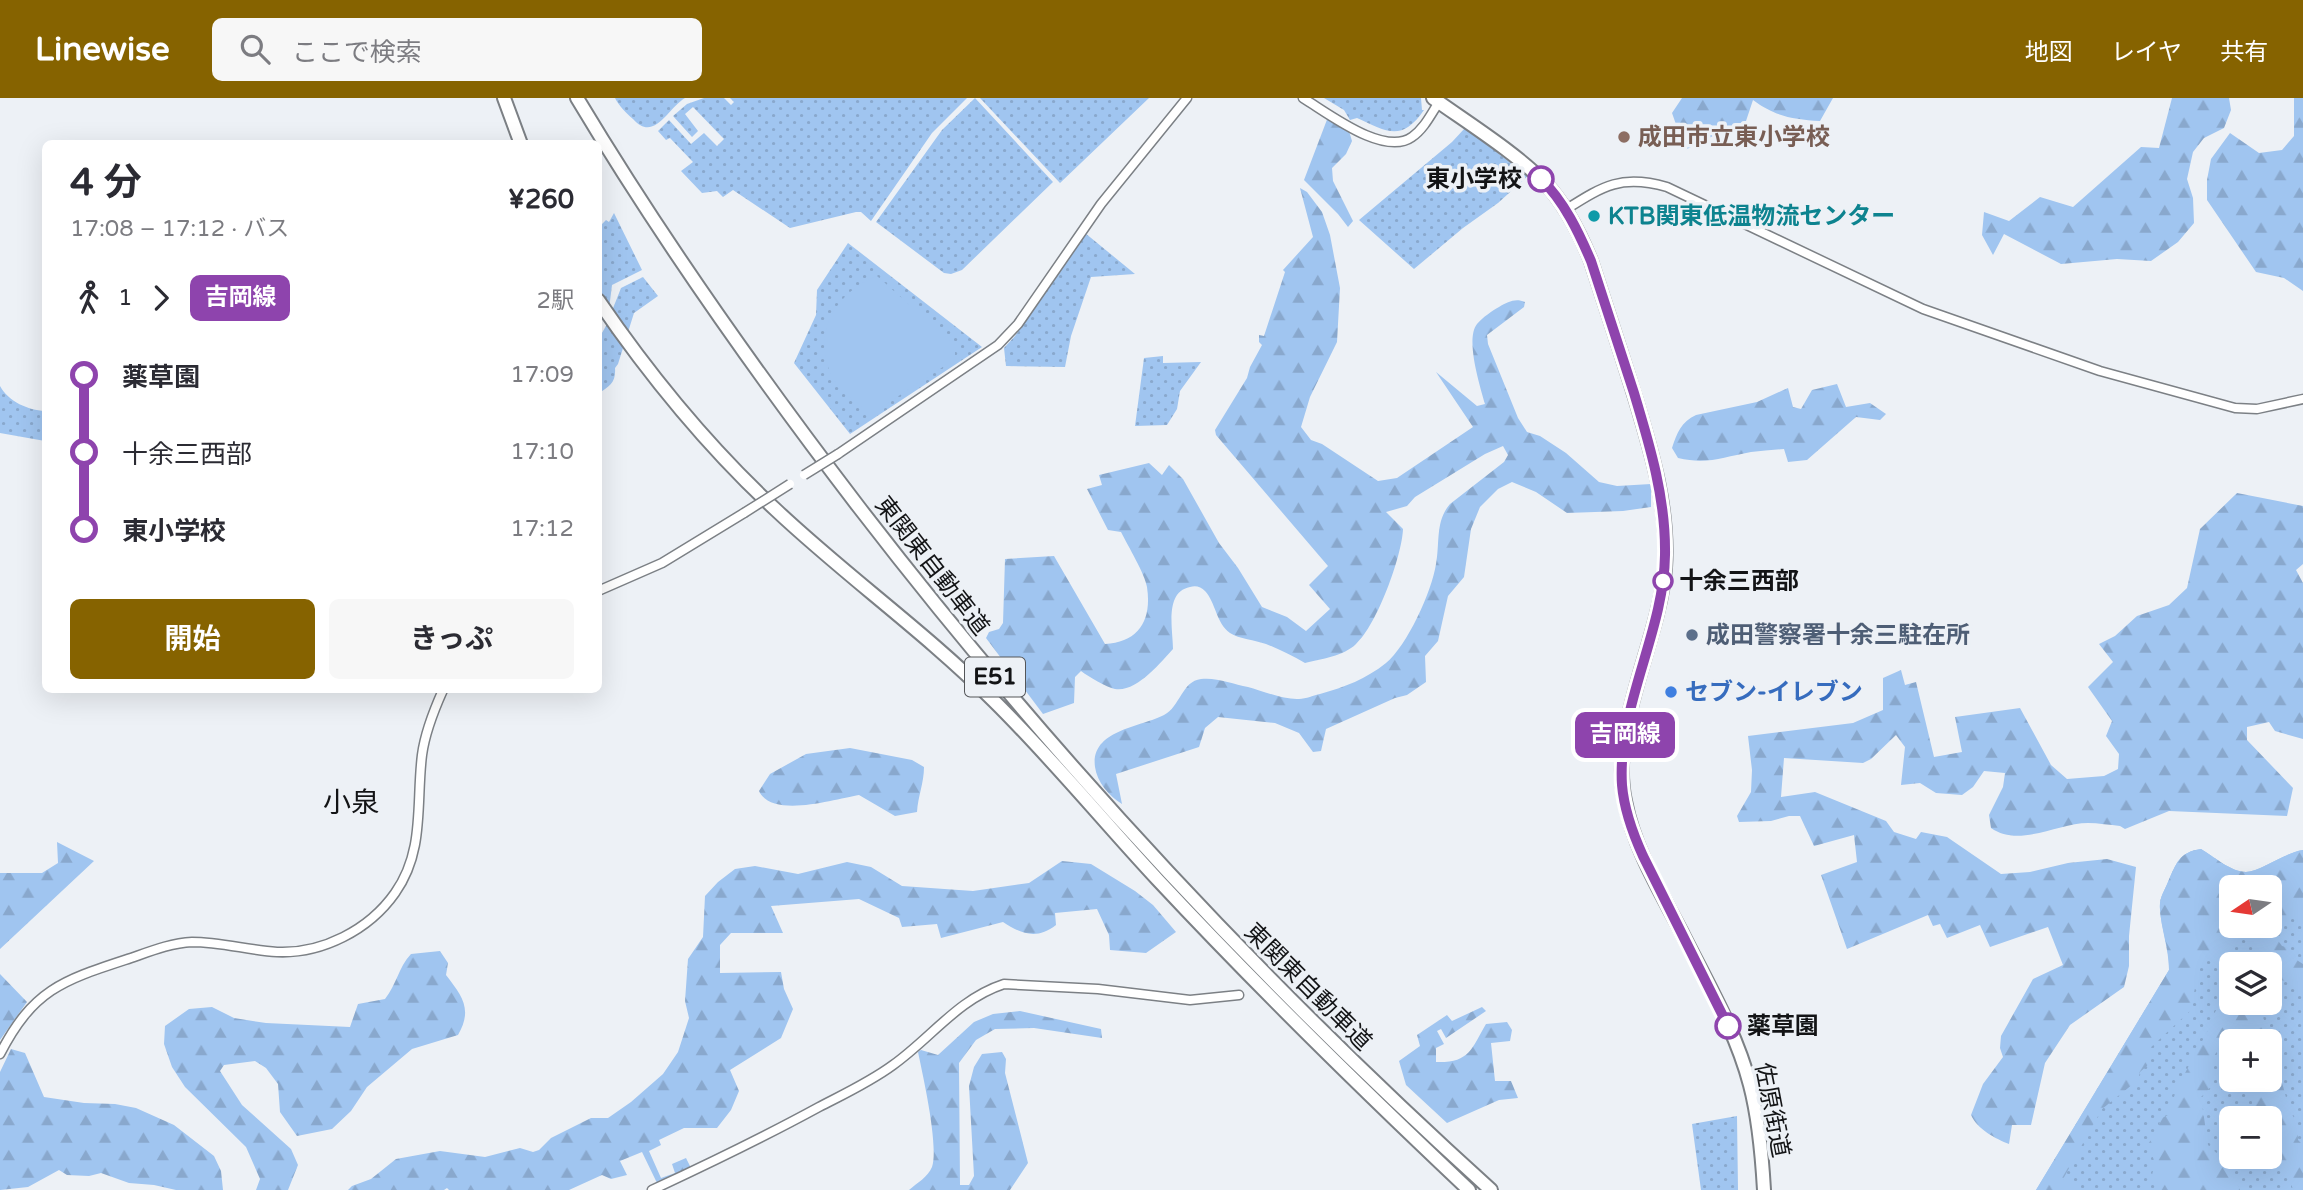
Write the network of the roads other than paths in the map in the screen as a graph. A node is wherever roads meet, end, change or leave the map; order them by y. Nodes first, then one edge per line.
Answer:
1 (504, 98) edge
2 (577, 98) edge
3 (1187, 98) edge
4 (1303, 98) edge
5 (1436, 100) edge
6 (520, 140) edge
7 (1565, 210) junction
8 (602, 306) edge
9 (2303, 399) edge
10 (602, 589) edge
11 (442, 693) edge
12 (1238, 995) dead end
13 (0, 1054) edge
14 (652, 1190) edge
15 (1469, 1190) edge
16 (1491, 1190) edge
17 (1764, 1190) edge

1 - 6 highway
2 - 16 highway, 東関東自動車道 / E51
3 - 10 street, bridge
4 - 5 street
5 - 7 highway, 佐原街道
7 - 9 street
7 - 17 highway, 佐原街道
8 - 15 highway, 東関東自動車道 / E51
11 - 13 street
12 - 14 street

